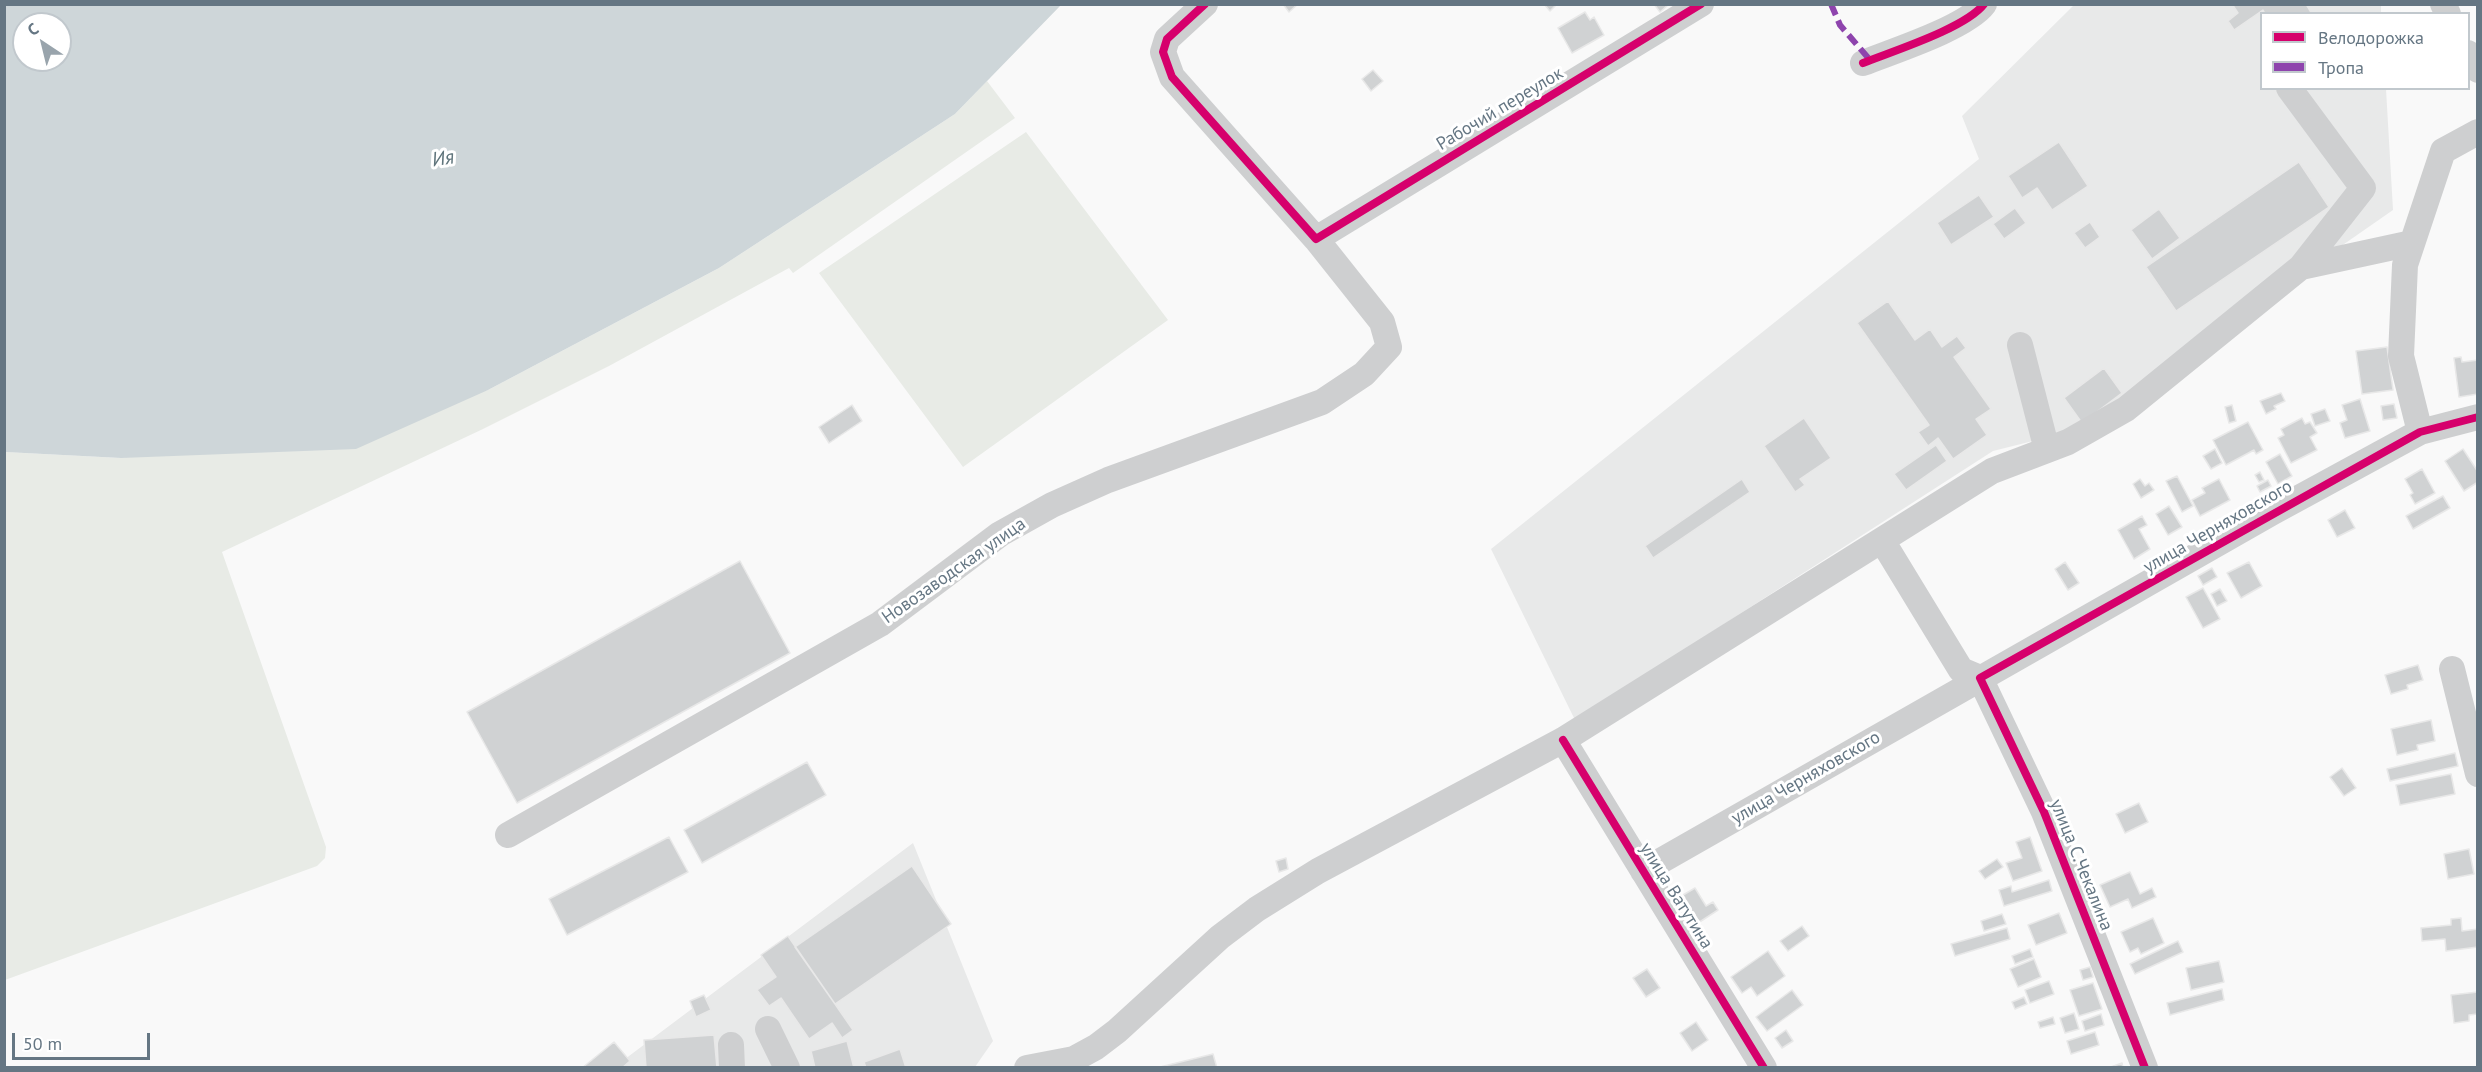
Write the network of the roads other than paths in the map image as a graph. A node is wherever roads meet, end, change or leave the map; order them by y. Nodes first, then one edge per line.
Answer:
1 (1205, 4) edge
2 (1701, 4) edge
3 (1984, 4) edge
4 (2470, 55) edge
5 (1863, 63) dead end
6 (2478, 70) edge
7 (2290, 90) edge
8 (2478, 132) edge
9 (1316, 239) junction
10 (2412, 243) junction
11 (2301, 267) junction
12 (2020, 345) dead end
13 (2478, 417) edge
14 (2420, 432) junction
15 (2047, 450) junction
16 (1883, 542) junction
17 (2452, 669) dead end
18 (1980, 678) junction
19 (1563, 740) junction
20 (2478, 774) edge
21 (508, 835) dead end
22 (1643, 871) junction
23 (768, 1029) dead end
24 (787, 1068) edge
25 (1027, 1068) edge
26 (1764, 1068) edge
27 (2145, 1068) edge

1 - 9 street
2 - 9 street, Рабочий переулок
3 - 5 street
4 - 6 street
7 - 11 street
8 - 10 street
9 - 21 street, Новозаводская улица
10 - 11 street
10 - 14 street
11 - 15 street
12 - 15 street
13 - 14 street, улица Черняховского
14 - 18 street, улица Черняховского
15 - 16 street
16 - 18 street
16 - 19 street
17 - 20 street
18 - 22 street, улица Черняховского
18 - 27 street, улица С.Чекалина
19 - 22 street, улица Ватутина
19 - 25 street
22 - 26 street, улица Ватутина
23 - 24 street

